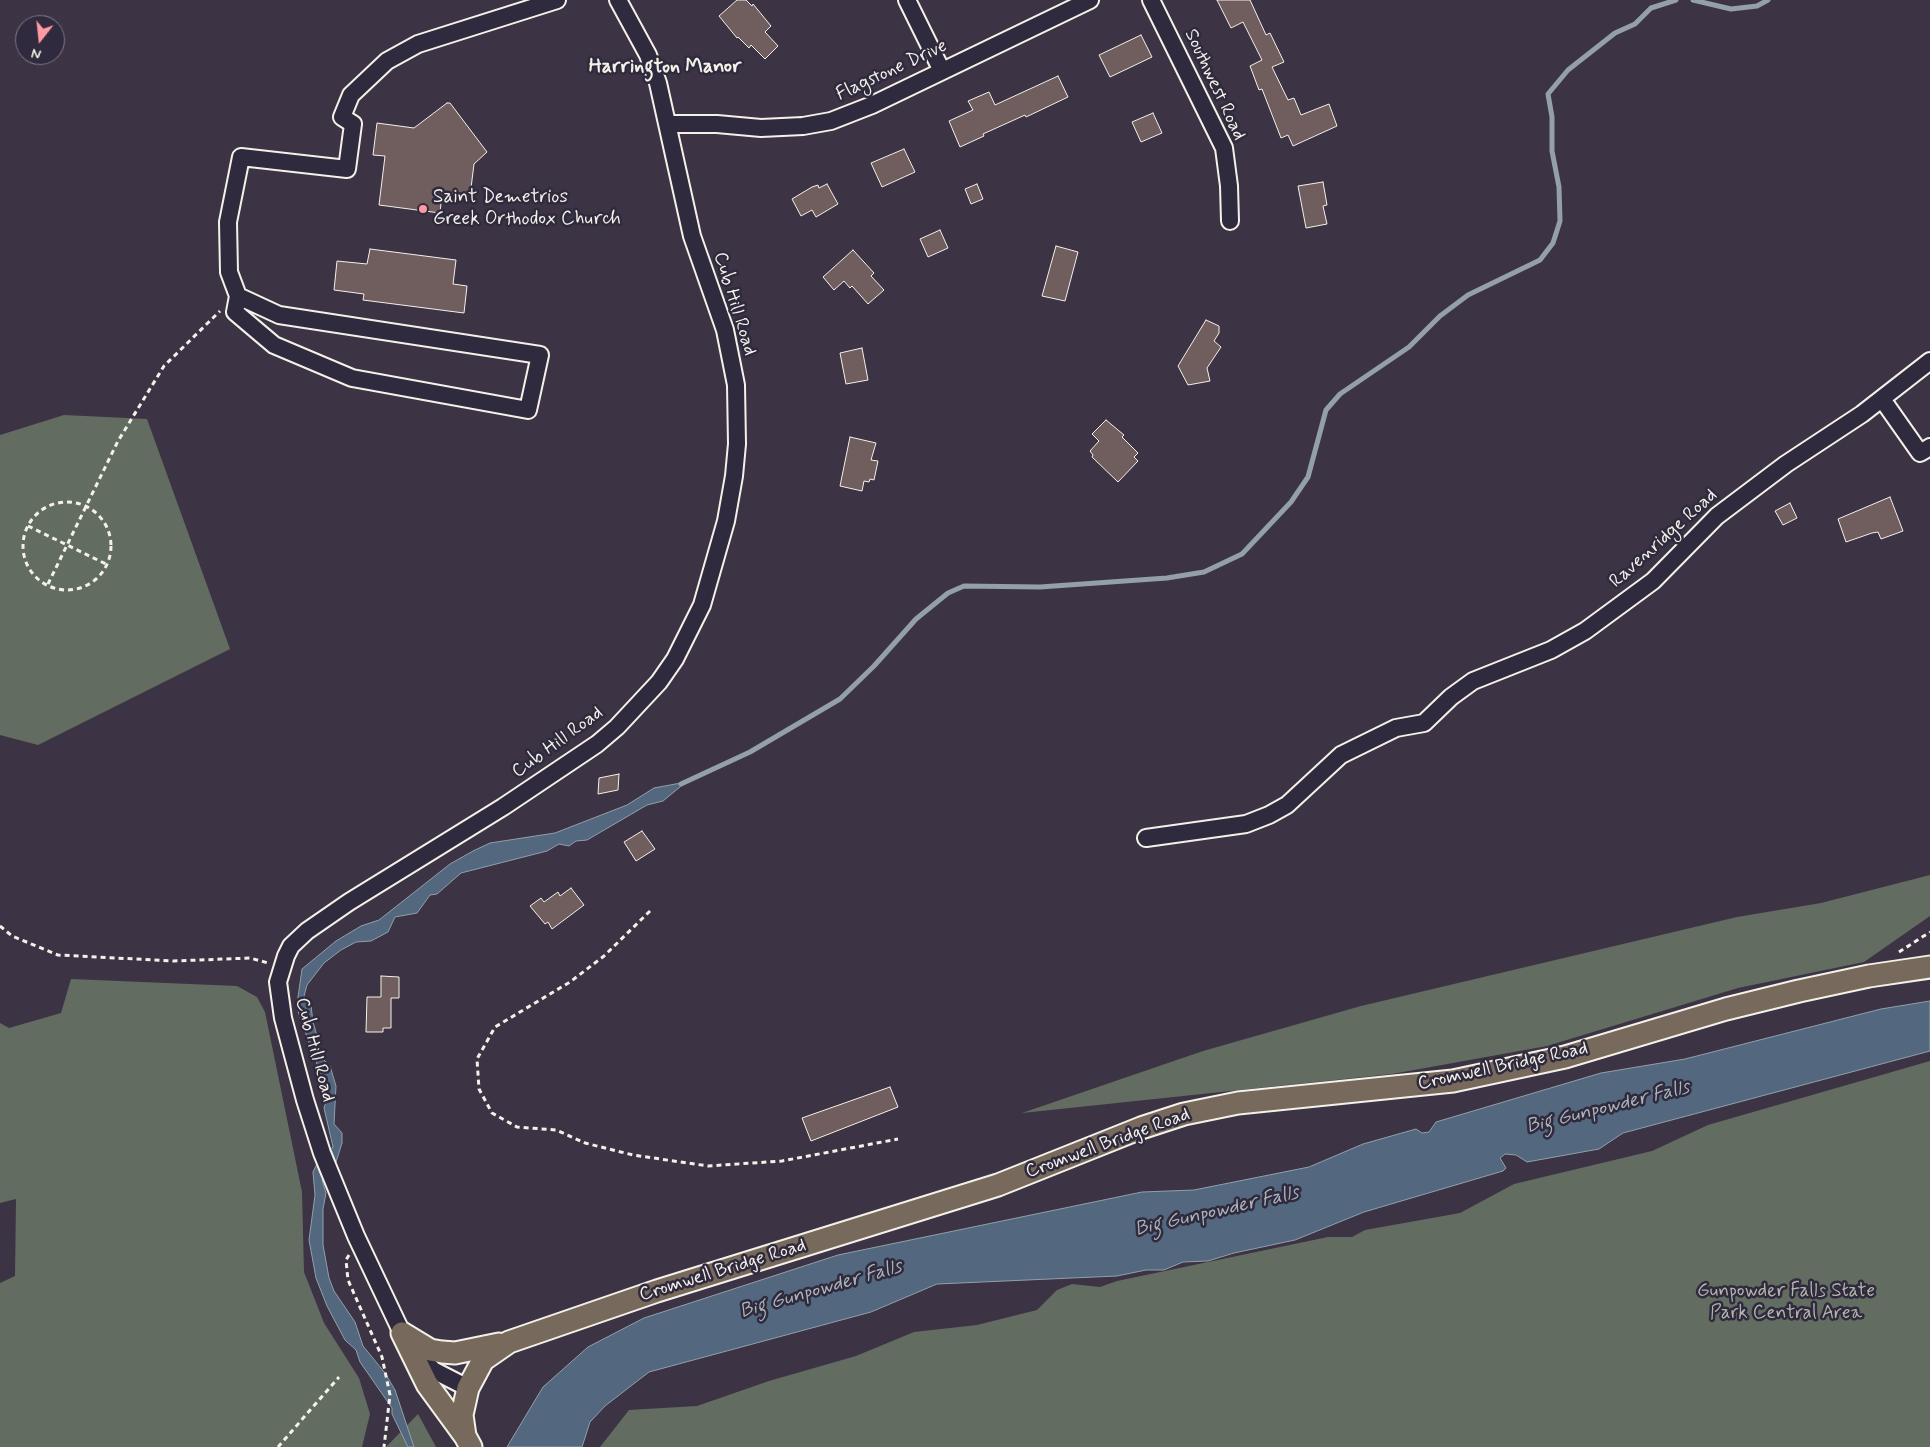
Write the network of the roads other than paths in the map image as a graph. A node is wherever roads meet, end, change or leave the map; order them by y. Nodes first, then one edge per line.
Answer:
1 (556, 0) edge
2 (618, 0) edge
3 (907, 0) edge
4 (1090, 0) edge
5 (1151, 0) edge
6 (942, 71) junction
7 (669, 124) junction
8 (1230, 221) dead end
9 (238, 296) junction
10 (1930, 361) edge
11 (1882, 399) junction
12 (1930, 447) edge
13 (1146, 838) dead end
14 (1930, 967) edge
15 (402, 1333) junction
16 (510, 1342) junction
17 (468, 1388) junction
18 (468, 1441) edge

1 - 9 street
2 - 7 street, Cub Hill Road
3 - 6 street
4 - 6 street, Flagstone Drive
5 - 8 street, Southwest Road
6 - 7 street, Flagstone Drive
7 - 15 street, Cub Hill Road
9 - 9 street
10 - 11 street, Ravenridge Road
11 - 12 street
11 - 13 street, Ravenridge Road
14 - 16 main road, Cromwell Bridge Road
15 - 16 main road
15 - 17 street, Cub Hill Road
15 - 18 main road
16 - 17 main road, Cromwell Bridge Road
17 - 18 main road, Cromwell Bridge Road

